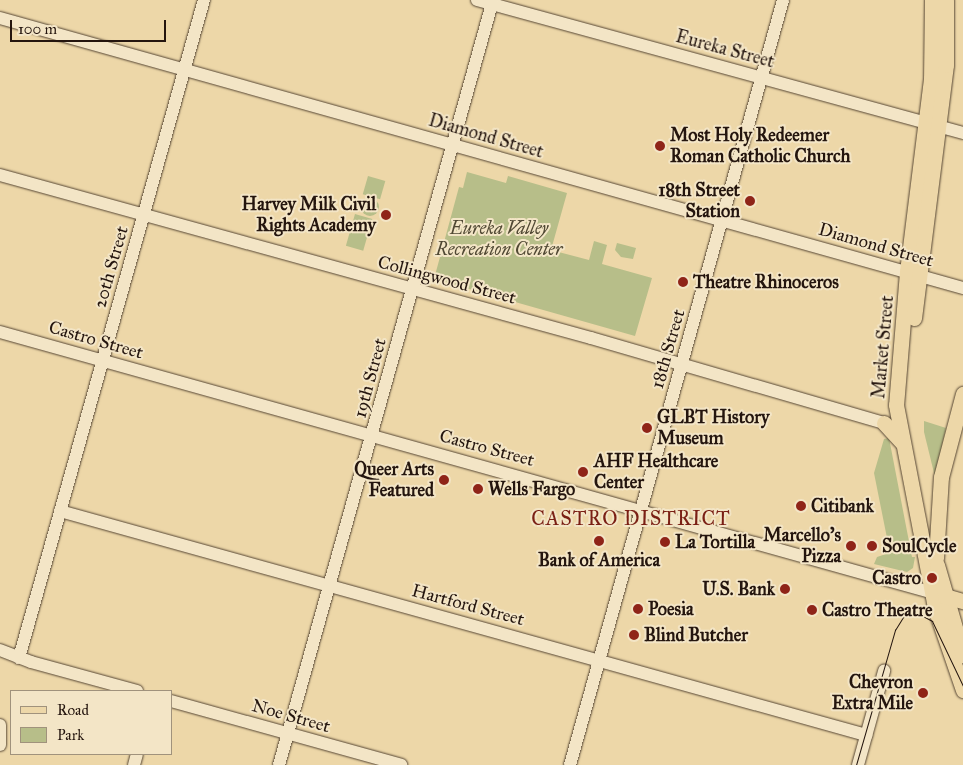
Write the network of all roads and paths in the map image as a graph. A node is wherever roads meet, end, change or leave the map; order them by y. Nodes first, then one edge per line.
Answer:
1 (204, 0) edge
2 (477, 0) edge
3 (784, 0) edge
4 (932, 0) edge
5 (946, 0) edge
6 (493, 2) edge
7 (0, 18) edge
8 (184, 70) junction
9 (763, 77) junction
10 (932, 124) junction
11 (963, 133) edge
12 (453, 145) junction
13 (0, 175) edge
14 (144, 215) junction
15 (723, 221) junction
16 (913, 274) junction
17 (963, 288) edge
18 (413, 289) junction
19 (0, 332) edge
20 (102, 361) junction
21 (682, 364) junction
22 (963, 394) edge
23 (884, 423) joint
24 (372, 436) junction
25 (902, 442) junction
26 (60, 511) junction
27 (640, 511) junction
28 (936, 558) junction
29 (329, 586) junction
30 (939, 595) junction
31 (963, 601) edge
32 (0, 650) edge
33 (963, 654) edge
34 (19, 658) junction
35 (599, 659) junction
36 (884, 671) dead end
37 (133, 690) edge
38 (963, 690) edge
39 (172, 701) edge
40 (0, 725) edge
41 (288, 734) junction
42 (866, 735) junction
43 (0, 745) edge
44 (279, 765) edge
45 (401, 765) edge
46 (570, 765) edge
47 (858, 765) edge

1 - 8 street, 20th Street
2 - 6 street, Eureka Street
3 - 9 street, 18th Street
4 - 10 main road, Market Street
5 - 10 main road, Market Street
6 - 9 street, Eureka Street
6 - 12 street, 19th Street
7 - 8 street, Diamond Street
8 - 12 street, Diamond Street
8 - 14 street, 20th Street
9 - 10 street, Eureka Street
9 - 15 street, 18th Street
10 - 11 street, Eureka Street
10 - 16 main road, Market Street
12 - 15 street, Diamond Street
12 - 18 street, 19th Street
13 - 14 street, Collingwood Street
14 - 18 street, Collingwood Street
14 - 20 street, 20th Street
15 - 16 street, Diamond Street
15 - 21 street, 18th Street
16 - 17 street, Diamond Street
16 - 25 main road, Market Street
16 - 28 main road, Market Street
18 - 21 street, Collingwood Street
18 - 24 street, 19th Street
19 - 20 street, Castro Street
20 - 24 street, Castro Street
20 - 26 street, 20th Street
21 - 23 street, Collingwood Street
21 - 27 street, 18th Street
22 - 28 main road
23 - 25 main road
24 - 27 street, Castro Street
24 - 29 street, 19th Street
25 - 30 main road, Market Street
26 - 29 street, Hartford Street
26 - 34 street, 20th Street
27 - 30 street, Castro Street
27 - 35 street, 18th Street
28 - 30 main road, Market Street
29 - 35 street, Hartford Street
29 - 41 street, 19th Street
30 - 31 main road, Castro Street
30 - 33 main road, Market Street
30 - 38 main road, Market Street
32 - 34 street
34 - 37 street
35 - 42 street, Hartford Street
35 - 46 street, 18th Street
36 - 42 street
39 - 41 street, Noe Street
40 - 43 street
41 - 44 street, 19th Street
41 - 45 street, Noe Street
42 - 47 street

